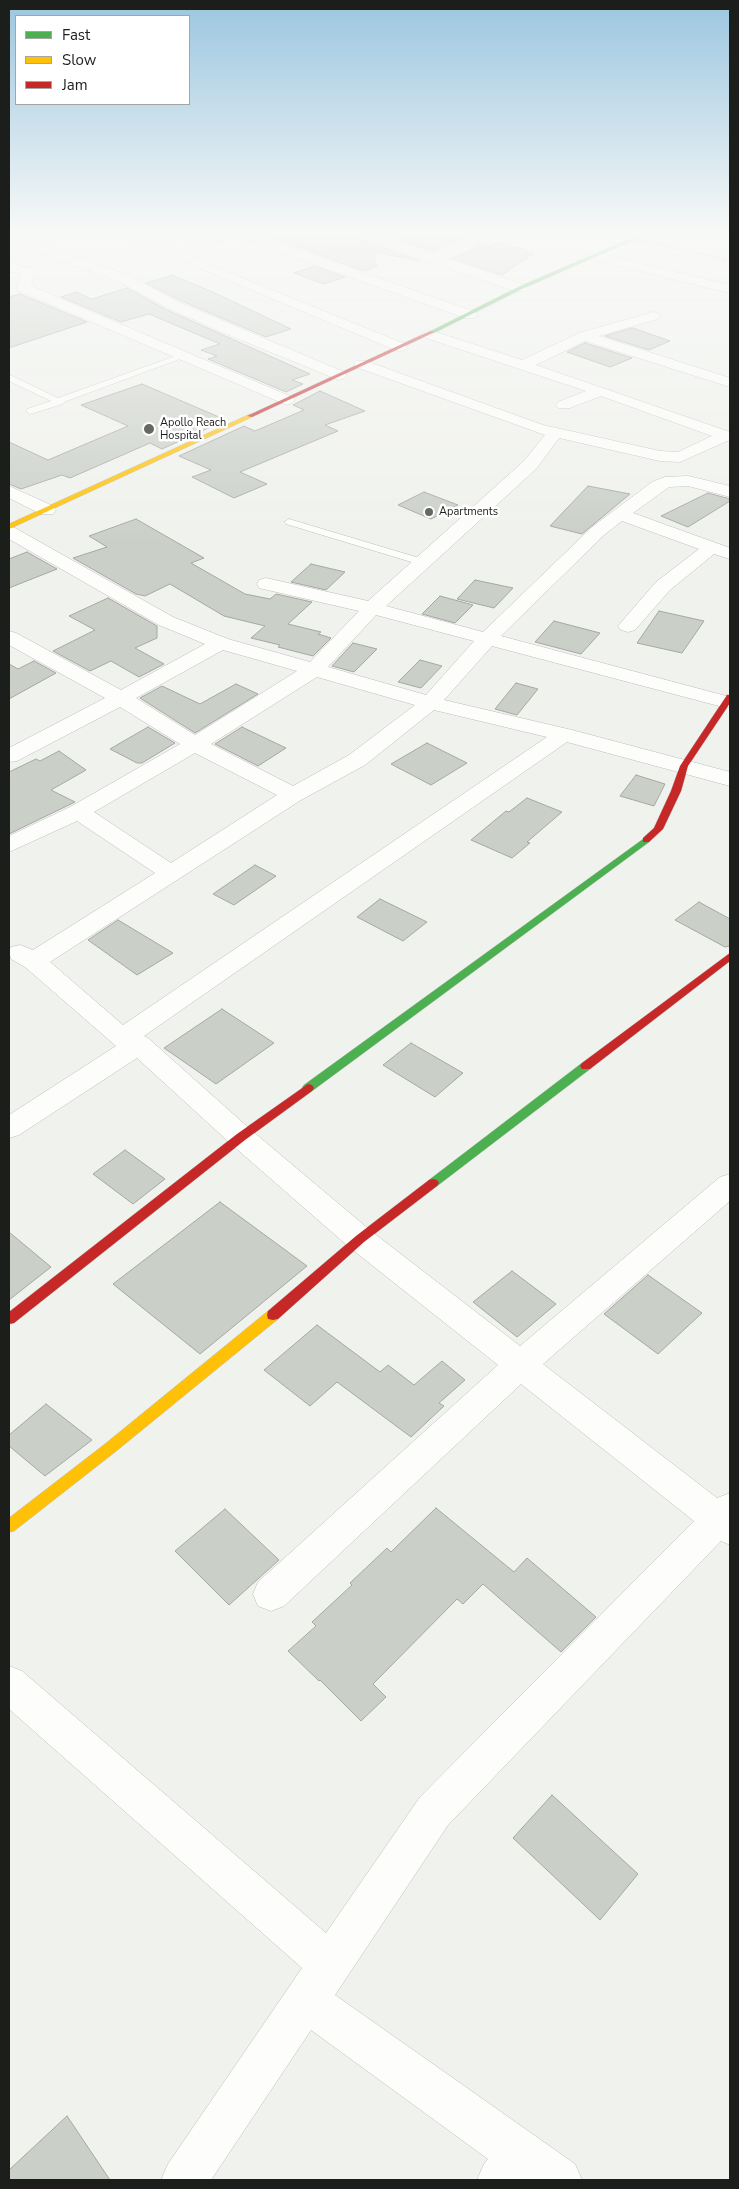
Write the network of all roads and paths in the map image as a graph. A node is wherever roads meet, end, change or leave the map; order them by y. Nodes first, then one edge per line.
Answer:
1 (142, 338) edge
2 (249, 338) edge
3 (379, 338) edge
4 (419, 338) edge
5 (441, 338) edge
6 (580, 338) edge
7 (591, 338) edge
8 (400, 347) junction
9 (184, 356) junction
10 (361, 364) junction
11 (524, 365) junction
12 (338, 375) junction
13 (9, 378) edge
14 (730, 383) edge
15 (601, 391) junction
16 (287, 400) junction
17 (60, 402) junction
18 (564, 405) dead end
19 (30, 411) dead end
20 (554, 433) junction
21 (728, 437) edge
22 (680, 457) junction
23 (676, 481) junction
24 (9, 491) edge
25 (730, 492) edge
26 (47, 510) junction
27 (619, 514) junction
28 (290, 522) dead end
29 (9, 527) edge
30 (9, 532) edge
31 (712, 547) junction
32 (730, 554) edge
33 (422, 562) junction
34 (266, 584) dead end
35 (372, 608) junction
36 (628, 626) dead end
37 (9, 637) edge
38 (488, 638) junction
39 (221, 643) junction
40 (314, 669) junction
41 (121, 698) junction
42 (729, 701) edge
43 (430, 703) junction
44 (564, 735) junction
45 (195, 744) junction
46 (9, 756) edge
47 (684, 766) junction
48 (730, 779) edge
49 (293, 795) junction
50 (78, 812) junction
51 (9, 845) edge
52 (172, 874) junction
53 (18, 954) edge
54 (730, 956) edge
55 (131, 1041) junction
56 (9, 1128) edge
57 (241, 1137) junction
58 (730, 1185) edge
59 (360, 1239) junction
60 (9, 1318) edge
61 (520, 1365) junction
62 (727, 1519) edge
63 (9, 1526) edge
64 (271, 1594) dead end
65 (9, 1684) edge
66 (318, 1982) junction
67 (528, 2173) edge
68 (184, 2180) edge

1 - 9 street
2 - 12 street
3 - 8 street
4 - 8 street
5 - 11 street
6 - 11 street
7 - 14 street
8 - 10 street
9 - 16 street
9 - 17 lane
10 - 12 street
10 - 20 street
11 - 15 street
12 - 16 street
13 - 17 lane
15 - 18 street
15 - 21 street
16 - 26 street
17 - 19 lane
20 - 22 street
20 - 33 street
21 - 22 street
22 - 23 street
23 - 25 street
23 - 27 street
24 - 26 street
26 - 29 street
27 - 31 street
27 - 38 street
28 - 33 lane
30 - 39 street
31 - 32 street
31 - 36 street
33 - 35 street
34 - 35 street
35 - 38 street
35 - 40 street
37 - 41 street
38 - 42 street
38 - 43 street
39 - 40 street
39 - 41 street
40 - 43 street
40 - 45 street
41 - 45 street
41 - 46 street
42 - 47 street
43 - 44 street
43 - 49 street
44 - 47 street
44 - 55 street
45 - 49 street
45 - 50 street
47 - 48 street
47 - 57 street
49 - 52 street
50 - 51 street
50 - 52 street
52 - 53 street
53 - 55 street
54 - 59 street
55 - 56 street
55 - 57 street
57 - 59 street
57 - 60 street
58 - 61 street
59 - 61 street
59 - 63 street
61 - 62 street
61 - 64 street
62 - 66 street
65 - 66 street
66 - 67 street
66 - 68 street

